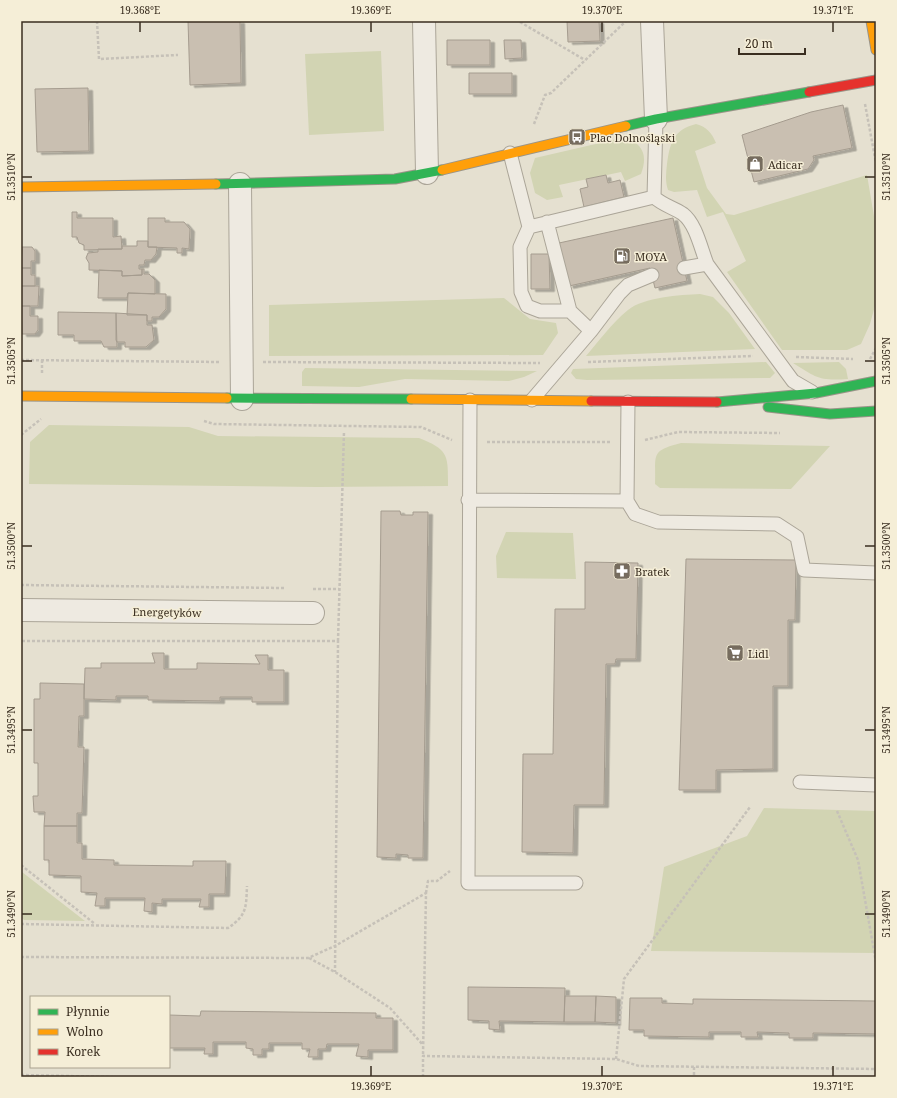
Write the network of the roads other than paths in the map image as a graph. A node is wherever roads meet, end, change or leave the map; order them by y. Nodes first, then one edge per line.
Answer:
1 (424, 21) edge
2 (652, 21) edge
3 (871, 21) edge
4 (876, 50) edge
5 (876, 80) edge
6 (656, 119) junction
7 (510, 153) junction
8 (427, 173) junction
9 (240, 184) junction
10 (21, 187) edge
11 (654, 197) junction
12 (547, 222) junction
13 (529, 227) junction
14 (707, 264) junction
15 (684, 268) dead end
16 (652, 276) dead end
17 (570, 311) junction
18 (591, 331) junction
19 (876, 375) edge
20 (871, 382) edge
21 (814, 393) junction
22 (21, 396) edge
23 (242, 398) junction
24 (470, 400) junction
25 (532, 400) junction
26 (628, 402) junction
27 (715, 402) junction
28 (874, 411) edge
29 (468, 500) junction
30 (627, 501) junction
31 (876, 573) edge
32 (21, 610) edge
33 (313, 613) dead end
34 (800, 782) dead end
35 (876, 786) edge
36 (576, 884) dead end

1 - 8 street
2 - 6 street
3 - 4 street
5 - 6 street
6 - 7 street
6 - 11 lane
7 - 8 street
7 - 13 lane
8 - 9 street
9 - 10 street
9 - 23 street
11 - 12 lane
11 - 14 lane
12 - 13 lane
12 - 17 lane
13 - 17 lane
14 - 15 lane
14 - 21 lane
16 - 18 lane
17 - 18 lane
18 - 25 lane
19 - 20 street
20 - 21 street
21 - 27 street
22 - 23 street
23 - 24 street
24 - 25 street
24 - 29 lane
25 - 26 street
26 - 27 street
26 - 30 lane
27 - 28 street
29 - 30 lane
29 - 36 lane
30 - 31 lane
32 - 33 street, Energetyków
34 - 35 lane

